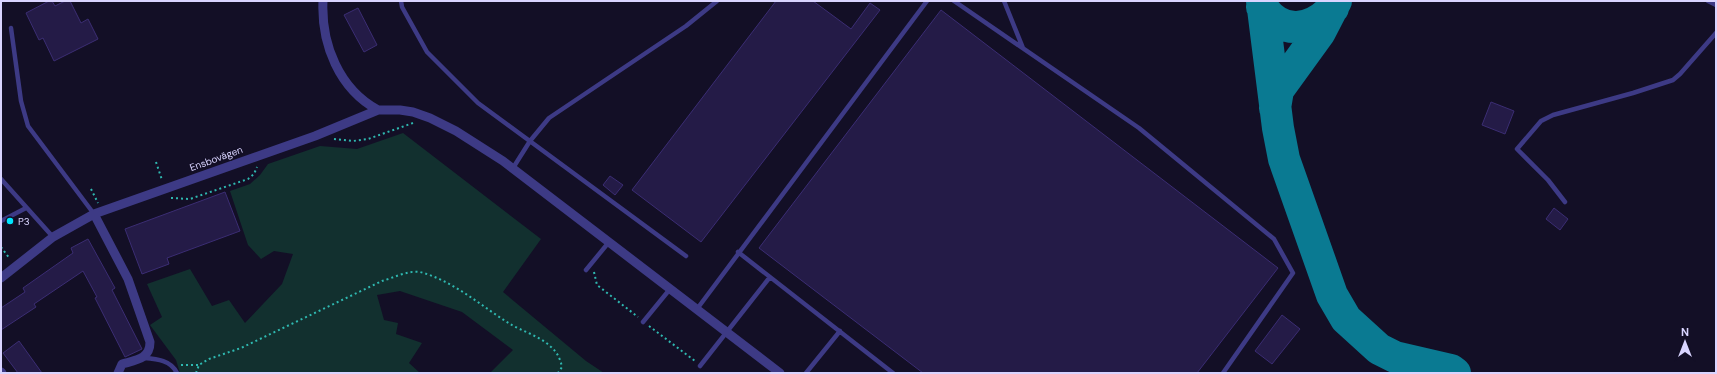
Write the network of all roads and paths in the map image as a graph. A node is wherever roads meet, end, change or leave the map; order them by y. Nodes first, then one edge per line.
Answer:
1 (323, 1) edge
2 (401, 1) edge
3 (717, 1) edge
4 (927, 1) edge
5 (954, 1) edge
6 (1004, 1) edge
7 (1708, 1) edge
8 (1716, 5) edge
9 (11, 28) dead end
10 (1716, 34) edge
11 (1023, 48) junction
12 (378, 110) junction
13 (430, 118) junction
14 (332, 139) dead end
15 (530, 141) junction
16 (513, 168) junction
17 (1, 179) edge
18 (1565, 202) dead end
19 (26, 208) junction
20 (94, 214) junction
21 (1, 221) edge
22 (53, 237) junction
23 (609, 242) junction
24 (738, 252) junction
25 (686, 256) dead end
26 (586, 270) dead end
27 (770, 277) junction
28 (1, 278) edge
29 (670, 289) junction
30 (696, 309) junction
31 (644, 322) dead end
32 (840, 331) junction
33 (727, 333) junction
34 (144, 358) junction
35 (199, 365) junction
36 (174, 366) junction
37 (700, 366) dead end
38 (118, 373) edge
39 (177, 373) edge
40 (196, 373) edge
41 (558, 373) edge
42 (780, 373) edge
43 (806, 373) edge
44 (893, 373) edge
45 (1223, 373) edge

1 - 12 street
2 - 15 lane
3 - 15 lane
4 - 24 lane
5 - 11 lane
6 - 11 lane
7 - 8 lane
9 - 20 lane
10 - 18 lane
11 - 45 lane
12 - 13 street
12 - 20 street, Ensbovägen
13 - 14 path
13 - 16 street
15 - 16 lane
15 - 25 lane
16 - 23 street
17 - 19 lane
19 - 21 lane
19 - 22 lane
20 - 22 street, Ensbovägen
20 - 34 street
22 - 28 street, Ensbovägen
23 - 26 lane
23 - 29 street
24 - 27 lane
24 - 30 lane
27 - 32 lane
27 - 33 lane
29 - 30 street
29 - 31 lane
30 - 33 street
32 - 43 lane
32 - 44 lane
33 - 37 lane
33 - 42 street
34 - 36 lane
34 - 38 street
35 - 36 path
35 - 40 path
35 - 41 path
36 - 39 lane

